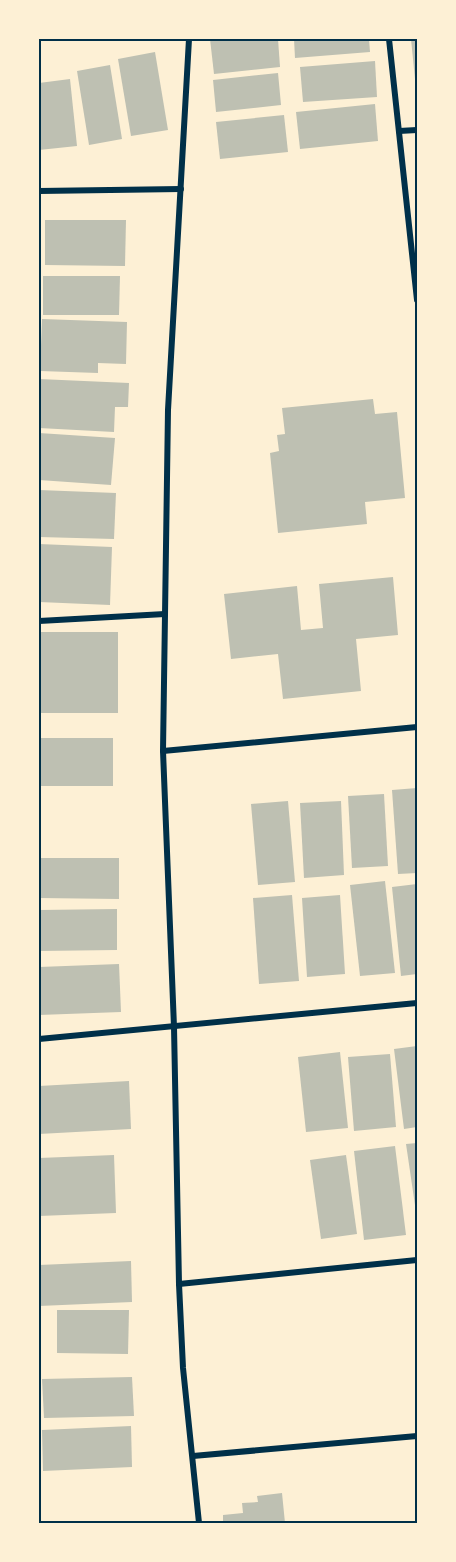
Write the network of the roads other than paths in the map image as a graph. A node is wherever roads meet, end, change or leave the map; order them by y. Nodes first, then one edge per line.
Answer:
1 (189, 39) edge
2 (389, 39) edge
3 (417, 130) edge
4 (399, 131) junction
5 (181, 189) junction
6 (39, 190) edge
7 (417, 300) edge
8 (165, 614) junction
9 (39, 621) edge
10 (417, 727) edge
11 (163, 751) junction
12 (417, 1003) edge
13 (174, 1027) junction
14 (39, 1039) edge
15 (417, 1260) edge
16 (179, 1284) junction
17 (417, 1436) edge
18 (193, 1456) junction
19 (199, 1523) edge

1 - 5 street
2 - 4 street
3 - 4 street
4 - 7 street
5 - 6 street
5 - 8 street
8 - 9 street
8 - 11 street
10 - 11 street
11 - 13 street
12 - 13 street
13 - 14 street
13 - 16 street
15 - 16 street
16 - 18 street
17 - 18 street
18 - 19 street

